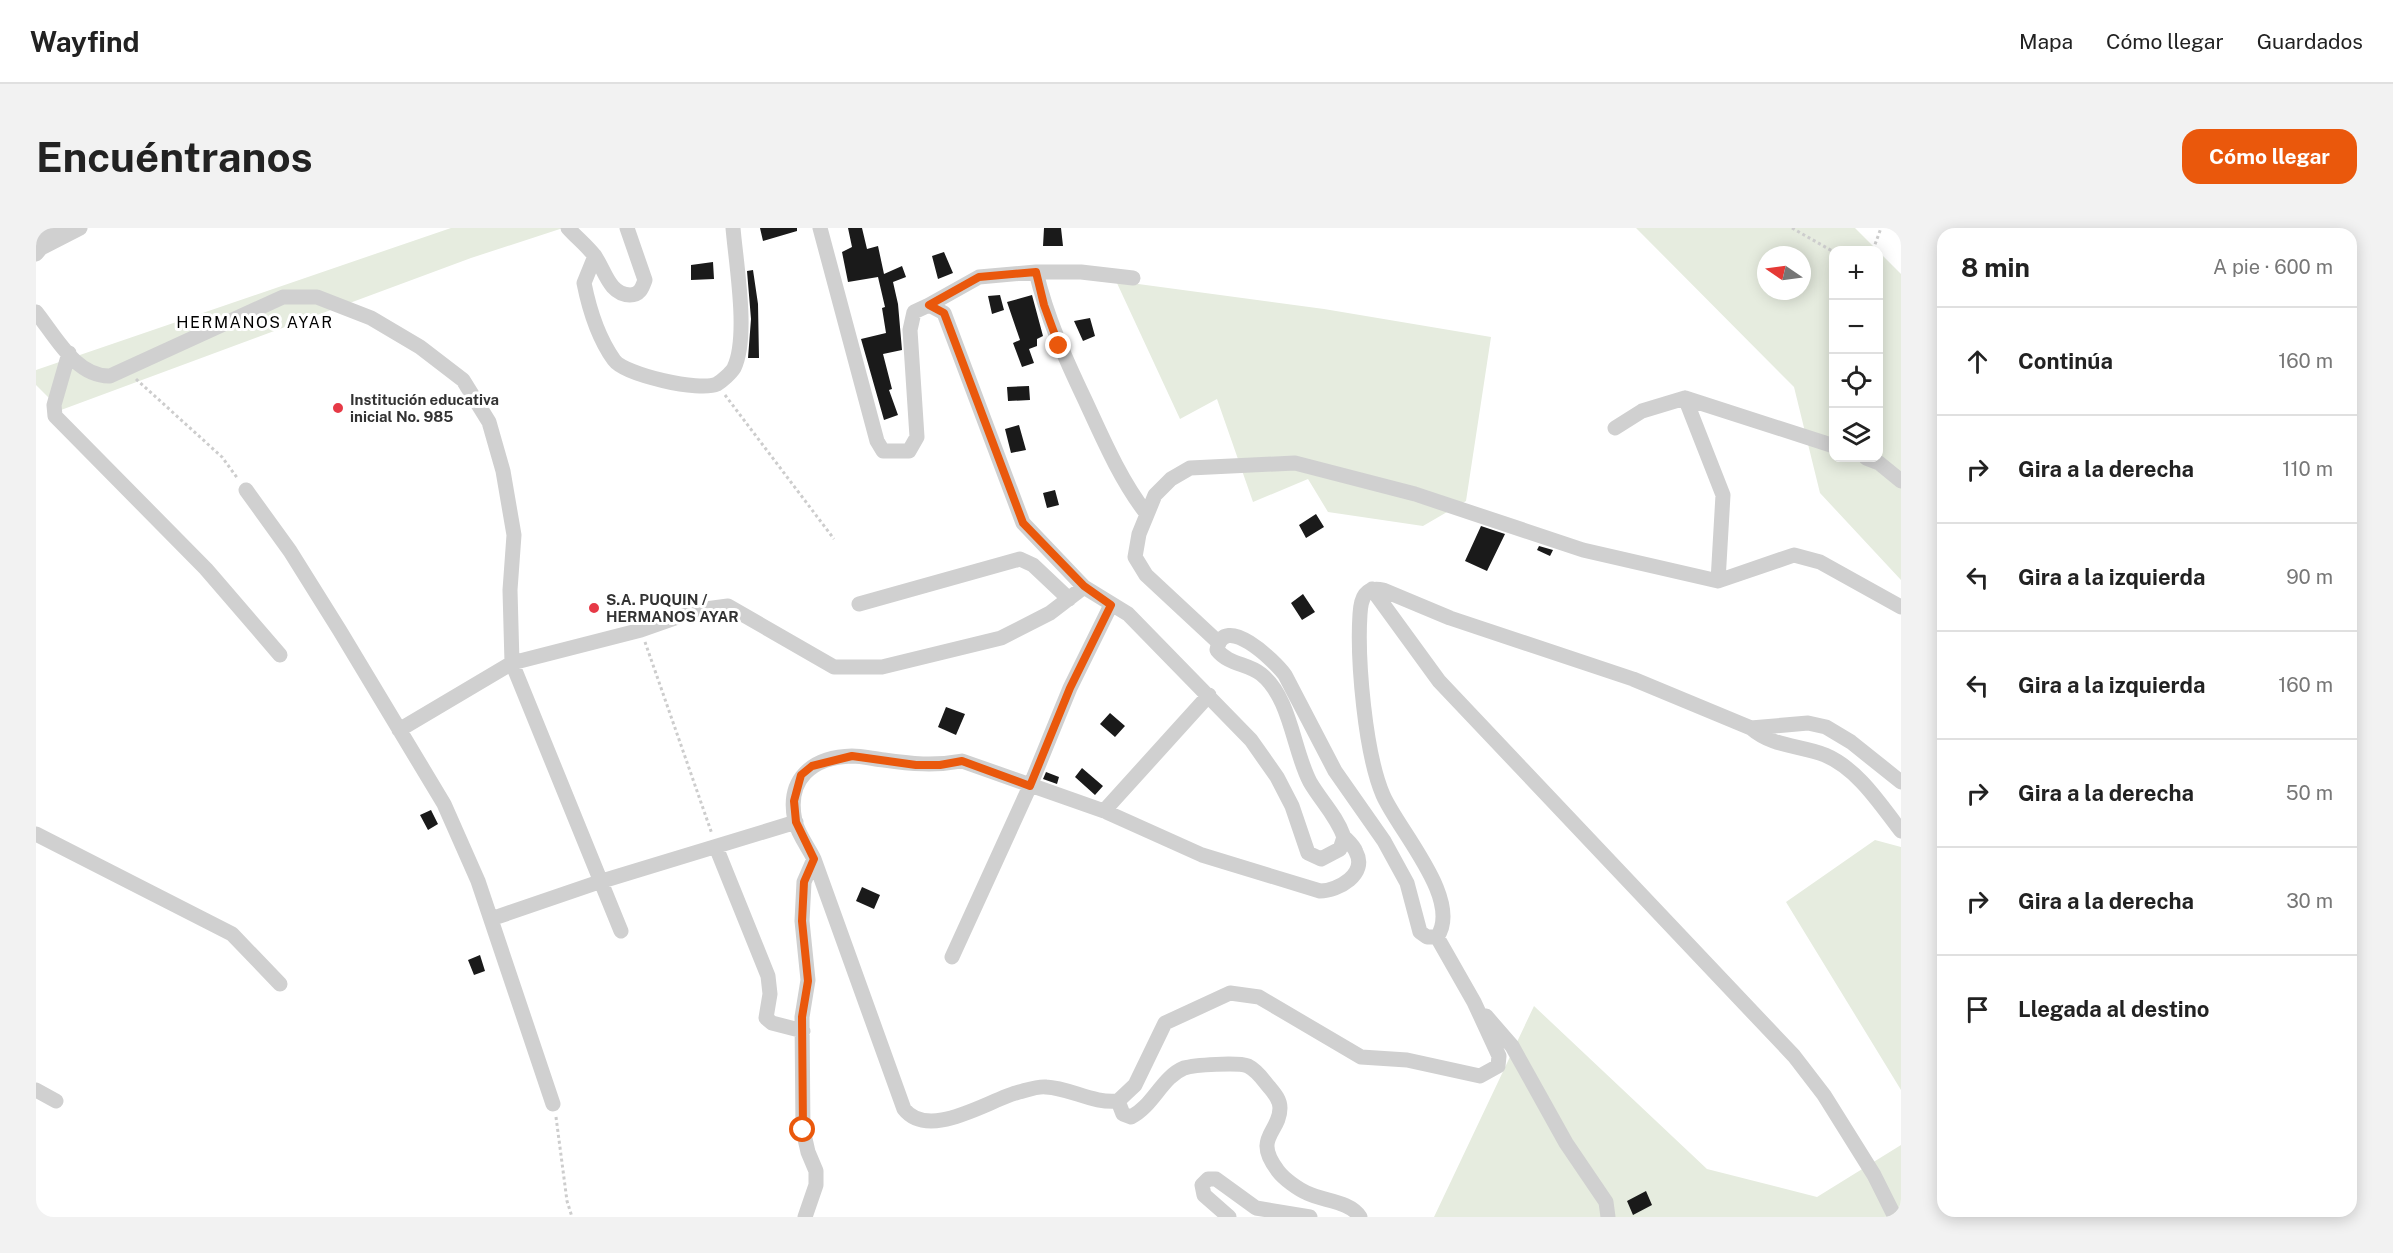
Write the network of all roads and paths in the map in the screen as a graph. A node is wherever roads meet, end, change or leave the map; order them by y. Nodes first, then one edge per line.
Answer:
1 (568, 228) edge
2 (627, 228) edge
3 (733, 228) edge
4 (820, 228) edge
5 (1792, 228) edge
6 (1881, 228) edge
7 (78, 229) edge
8 (36, 235) edge
9 (1874, 246) edge
10 (1829, 250) edge
11 (36, 254) edge
12 (595, 256) junction
13 (1036, 272) junction
14 (1133, 278) dead end
15 (929, 305) junction
16 (36, 312) edge
17 (69, 353) junction
18 (124, 368) junction
19 (717, 384) junction
20 (1685, 398) junction
21 (1615, 428) dead end
22 (1829, 445) edge
23 (1877, 462) edge
24 (1901, 481) edge
25 (246, 490) joint
26 (1146, 513) junction
27 (834, 539) dead end
28 (1718, 581) junction
29 (1084, 586) junction
30 (1372, 589) junction
31 (1069, 599) junction
32 (859, 604) dead end
33 (1111, 605) junction
34 (1901, 607) edge
35 (640, 630) junction
36 (1218, 642) junction
37 (280, 655) dead end
38 (512, 663) junction
39 (1209, 695) junction
40 (1751, 728) junction
41 (399, 730) junction
42 (1901, 782) edge
43 (1030, 786) junction
44 (1104, 811) junction
45 (796, 822) junction
46 (1901, 831) edge
47 (36, 834) edge
48 (1344, 837) junction
49 (716, 847) junction
50 (814, 859) junction
51 (599, 882) junction
52 (491, 919) junction
53 (621, 932) dead end
54 (1437, 937) junction
55 (952, 957) dead end
56 (280, 984) dead end
57 (1474, 1002) junction
58 (802, 1031) junction
59 (36, 1090) edge
60 (56, 1101) dead end
61 (1118, 1101) junction
62 (553, 1104) joint
63 (572, 1217) edge
64 (805, 1217) edge
65 (1229, 1217) edge
66 (1310, 1217) edge
67 (1360, 1217) edge
68 (1608, 1217) edge
69 (1895, 1217) edge

1 - 12 street
2 - 12 street
3 - 19 street
4 - 15 street
5 - 10 path
6 - 9 path
7 - 8 street
7 - 11 street
12 - 19 street
13 - 14 street
13 - 15 street
13 - 26 street
15 - 29 street
16 - 17 street
17 - 18 street
17 - 37 street
18 - 25 path
18 - 38 street
19 - 27 path
20 - 21 street
20 - 22 street
20 - 28 street
23 - 24 street
25 - 41 street
26 - 28 street
26 - 36 street
28 - 34 street
29 - 31 street
29 - 33 street
30 - 40 street
30 - 54 street
30 - 69 street
31 - 32 street
31 - 35 street
33 - 39 street
33 - 43 street
35 - 38 street
35 - 49 path
36 - 48 street
36 - 54 street
38 - 41 street
38 - 51 street
39 - 44 street
39 - 48 street
40 - 42 street
40 - 46 street
41 - 52 street
43 - 44 street
43 - 45 street
43 - 55 street
44 - 48 street
45 - 49 street
45 - 50 street
47 - 56 street
49 - 51 street
49 - 58 street
50 - 58 street
50 - 61 street
51 - 52 street
51 - 53 street
52 - 62 street
54 - 57 street
57 - 61 street
57 - 68 street
58 - 64 street
59 - 60 street
61 - 67 street
62 - 63 path
65 - 66 street

